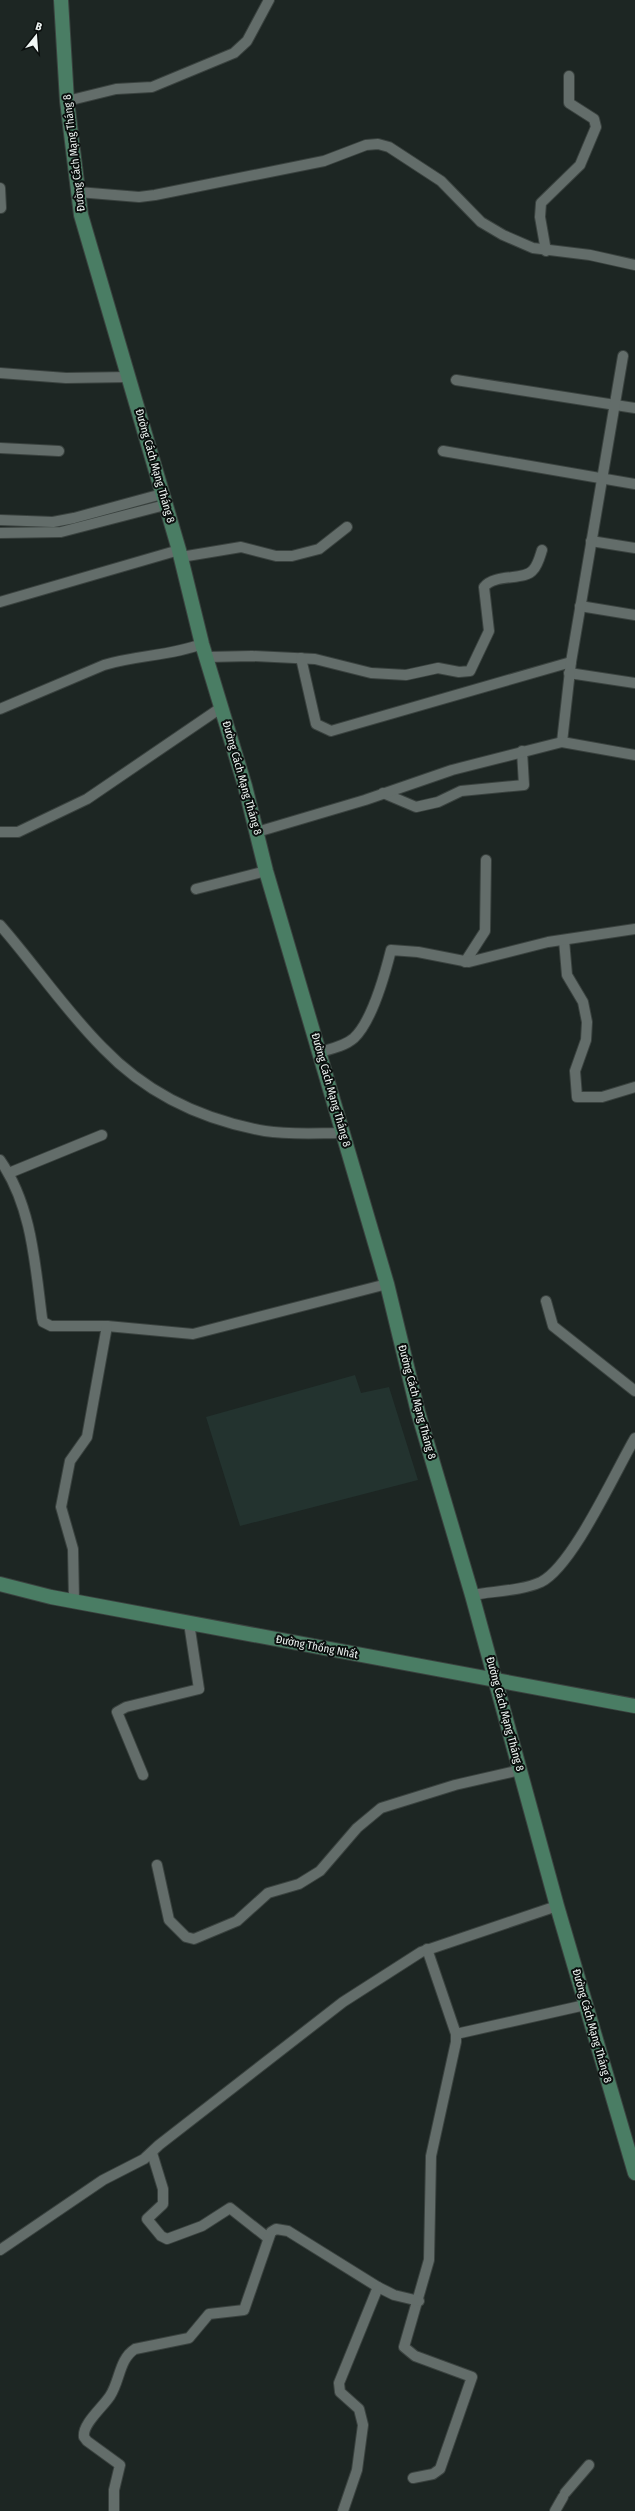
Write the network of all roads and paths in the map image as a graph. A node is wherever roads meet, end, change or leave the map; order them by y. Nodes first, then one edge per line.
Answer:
1 (61, 0) edge
2 (269, 0) edge
3 (569, 76) dead end
4 (68, 100) junction
5 (0, 188) edge
6 (78, 192) junction
7 (1, 208) edge
8 (546, 251) junction
9 (635, 265) edge
10 (623, 356) dead end
11 (0, 374) edge
12 (129, 376) junction
13 (456, 380) dead end
14 (614, 405) junction
15 (635, 408) edge
16 (0, 448) edge
17 (443, 450) dead end
18 (59, 451) dead end
19 (602, 480) junction
20 (635, 484) edge
21 (164, 500) junction
22 (0, 520) edge
23 (347, 527) dead end
24 (0, 533) edge
25 (591, 541) junction
26 (635, 548) edge
27 (542, 550) dead end
28 (180, 553) junction
29 (0, 602) edge
30 (580, 606) junction
31 (635, 615) edge
32 (202, 644) junction
33 (207, 657) junction
34 (300, 658) junction
35 (570, 662) junction
36 (569, 673) junction
37 (635, 683) edge
38 (222, 707) junction
39 (0, 709) edge
40 (562, 742) junction
41 (522, 751) junction
42 (635, 755) edge
43 (383, 793) junction
44 (0, 832) edge
45 (257, 832) junction
46 (486, 860) dead end
47 (266, 870) junction
48 (196, 889) dead end
49 (0, 925) edge
50 (635, 929) edge
51 (564, 940) junction
52 (465, 962) junction
53 (320, 1052) junction
54 (635, 1087) edge
55 (343, 1133) junction
56 (102, 1135) dead end
57 (1, 1162) edge
58 (9, 1173) junction
59 (387, 1284) junction
60 (546, 1301) dead end
61 (107, 1326) junction
62 (635, 1391) edge
63 (635, 1438) edge
64 (0, 1584) edge
65 (472, 1594) junction
66 (74, 1601) junction
67 (189, 1622) junction
68 (496, 1680) junction
69 (635, 1706) edge
70 (520, 1770) junction
71 (143, 1775) dead end
72 (157, 1865) dead end
73 (557, 1906) junction
74 (427, 1949) junction
75 (585, 2005) junction
76 (456, 2034) junction
77 (152, 2153) junction
78 (635, 2173) edge
79 (268, 2238) junction
80 (0, 2250) edge
81 (378, 2287) junction
82 (419, 2301) junction
83 (589, 2465) dead end
84 (413, 2478) dead end
85 (114, 2511) edge
86 (343, 2511) edge
87 (555, 2511) edge

1 - 4 street, Đường Cách Mạng Tháng 8
2 - 4 street
3 - 8 street
4 - 6 street, Đường Cách Mạng Tháng 8
5 - 7 street
6 - 8 street
6 - 12 street, Đường Cách Mạng Tháng 8
8 - 9 street
10 - 14 street
11 - 12 street
12 - 21 street, Đường Cách Mạng Tháng 8
13 - 14 street
14 - 15 street
14 - 19 street
16 - 18 street
17 - 19 street
19 - 20 street
19 - 25 street
21 - 22 street
21 - 24 street
21 - 28 street, Đường Cách Mạng Tháng 8
23 - 28 street
25 - 26 street
25 - 30 street
27 - 34 street
28 - 29 street
28 - 32 street, Đường Cách Mạng Tháng 8
30 - 31 street
30 - 35 street
32 - 33 street, Đường Cách Mạng Tháng 8
32 - 39 street
33 - 34 street
33 - 38 street, Đường Cách Mạng Tháng 8
34 - 35 street
35 - 36 street
36 - 37 street
36 - 40 street
38 - 44 street
38 - 45 street, Đường Cách Mạng Tháng 8
40 - 41 street
40 - 42 street
41 - 43 street
41 - 43 street
43 - 45 street
45 - 47 street, Đường Cách Mạng Tháng 8
46 - 52 street
47 - 48 street
47 - 53 street, Đường Cách Mạng Tháng 8
49 - 55 street
50 - 51 street
51 - 52 street
51 - 54 street
52 - 53 street
53 - 55 street, Đường Cách Mạng Tháng 8
55 - 59 street, Đường Cách Mạng Tháng 8
56 - 58 street
57 - 58 street
58 - 61 street
59 - 61 street
59 - 65 street, Đường Cách Mạng Tháng 8
60 - 62 street
61 - 66 street
63 - 65 street
64 - 66 street, Đường Thống Nhất
65 - 68 street, Đường Cách Mạng Tháng 8
66 - 67 street, Đường Thống Nhất
67 - 68 street, Đường Thống Nhất
67 - 71 street
68 - 69 street, Đường Thống Nhất
68 - 70 street, Đường Cách Mạng Tháng 8
70 - 72 street
70 - 73 street, Đường Cách Mạng Tháng 8
73 - 74 street
73 - 75 street, Đường Cách Mạng Tháng 8
74 - 76 street
74 - 77 street
75 - 76 street
75 - 78 street, Đường Cách Mạng Tháng 8
76 - 82 street
77 - 79 street
77 - 80 street
79 - 81 street
79 - 85 street
81 - 82 street
81 - 86 street
82 - 84 street
83 - 87 street

